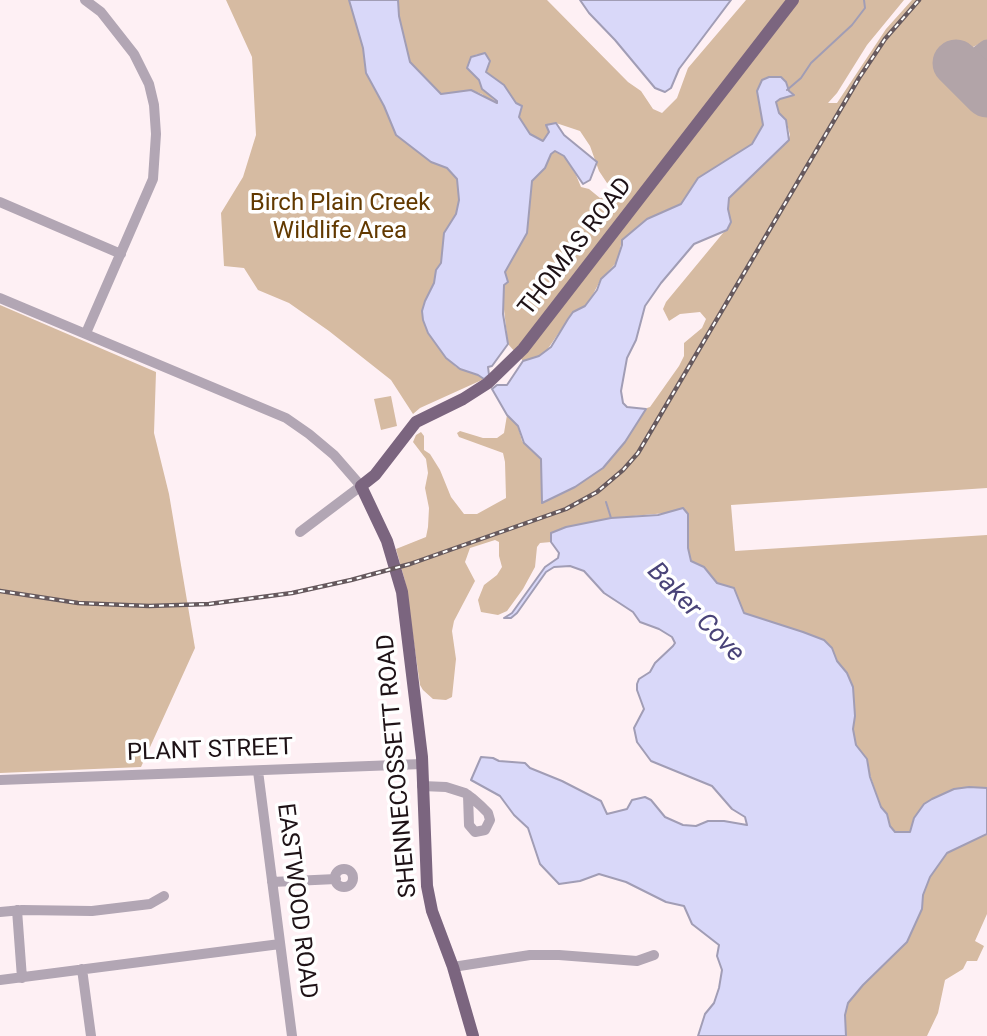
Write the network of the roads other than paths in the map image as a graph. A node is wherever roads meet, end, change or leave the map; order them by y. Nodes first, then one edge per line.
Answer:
1 (85, 0) edge
2 (793, 0) edge
3 (0, 202) edge
4 (121, 254) junction
5 (0, 298) edge
6 (86, 333) junction
7 (360, 486) junction
8 (300, 532) dead end
9 (422, 764) junction
10 (258, 771) junction
11 (0, 780) edge
12 (422, 786) junction
13 (468, 795) dead end
14 (335, 879) dead end
15 (272, 882) junction
16 (164, 896) dead end
17 (17, 910) junction
18 (0, 912) edge
19 (280, 944) junction
20 (654, 956) dead end
21 (453, 967) junction
22 (82, 969) junction
23 (22, 978) junction
24 (0, 980) edge
25 (91, 1036) edge
26 (292, 1036) edge
27 (473, 1036) edge

1 - 4 street
2 - 7 main road, THOMAS ROAD
3 - 4 street
4 - 6 street
5 - 6 street, SHENNECOSSETT ROAD
6 - 7 street, SHENNECOSSETT ROAD
7 - 8 street
7 - 9 main road, SHENNECOSSETT ROAD
9 - 10 street, PLANT STREET
9 - 12 main road, SHENNECOSSETT ROAD
10 - 11 street, PLANT STREET
10 - 15 street, EASTWOOD ROAD
12 - 13 street
12 - 21 main road, SHENNECOSSETT ROAD
14 - 15 street
15 - 19 street, EASTWOOD ROAD
16 - 17 street
17 - 18 street
17 - 23 street
19 - 22 street
19 - 26 street, EASTWOOD ROAD
20 - 21 street
21 - 27 main road, SHENNECOSSETT ROAD
22 - 23 street
22 - 25 street
23 - 24 street

